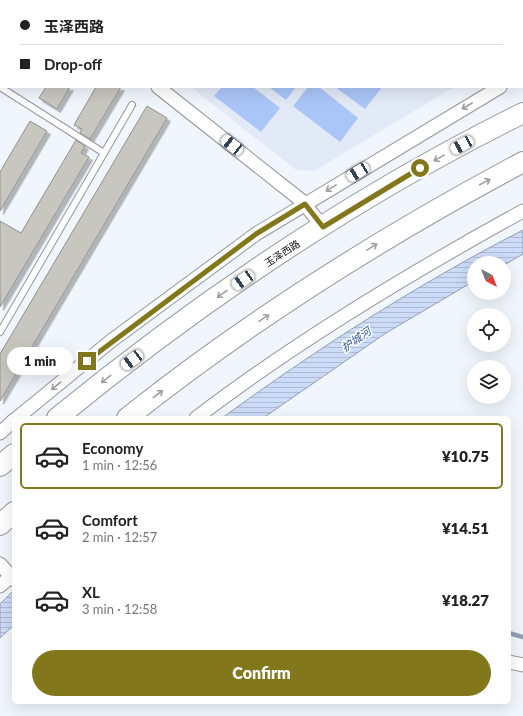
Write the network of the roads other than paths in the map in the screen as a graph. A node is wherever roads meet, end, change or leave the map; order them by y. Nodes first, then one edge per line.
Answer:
1 (2, 88) edge
2 (159, 88) edge
3 (498, 88) edge
4 (132, 105) dead end
5 (523, 113) edge
6 (104, 153) junction
7 (523, 162) edge
8 (305, 204) junction
9 (523, 211) edge
10 (323, 227) junction
11 (1, 329) edge
12 (19, 416) edge
13 (60, 416) edge
14 (130, 416) edge
15 (199, 416) edge
16 (12, 422) edge
17 (0, 432) edge
18 (12, 456) edge
19 (0, 466) edge
20 (12, 514) edge
21 (0, 525) edge
22 (0, 564) edge
23 (12, 576) edge
24 (12, 578) edge
25 (0, 586) edge
26 (511, 662) edge
27 (523, 665) edge

1 - 6 lane
2 - 8 street
3 -> 8 street
4 - 6 lane
5 -> 10 main road, 玉泽西路
6 - 11 lane
14 -> 7 main road
8 - 10 street
8 -> 12 street
9 - 15 street
10 -> 13 main road, 玉泽西路
16 - 17 street
18 - 19 main road
20 - 21 main road
22 - 23 street
24 - 25 street
26 - 27 street

